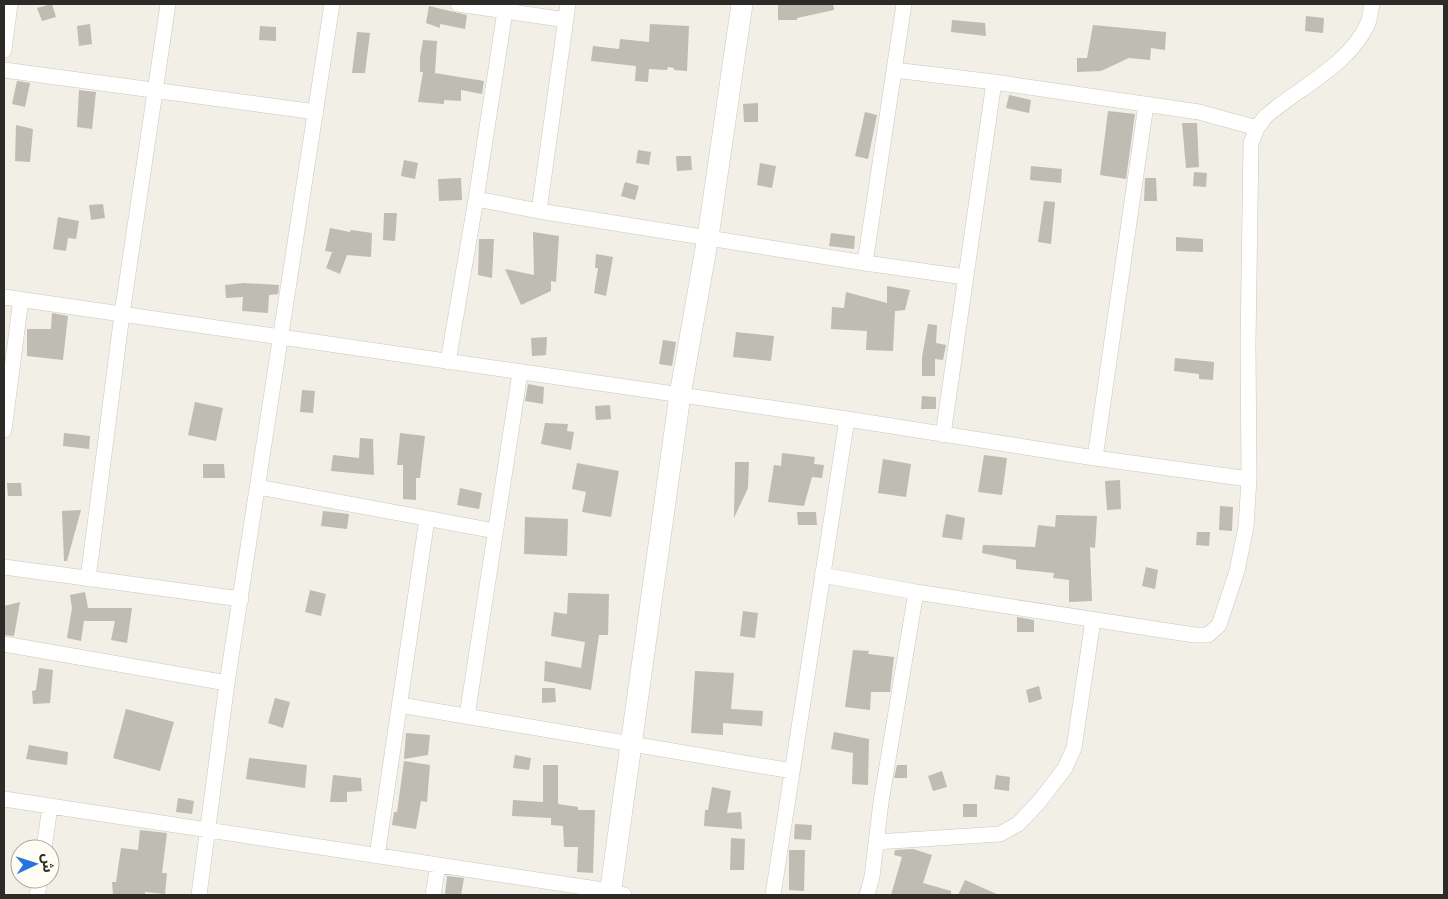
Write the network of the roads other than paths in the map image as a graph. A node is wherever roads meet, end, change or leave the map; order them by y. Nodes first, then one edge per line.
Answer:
1 (10, 4) edge
2 (168, 4) edge
3 (332, 4) edge
4 (458, 4) edge
5 (568, 4) edge
6 (742, 4) edge
7 (904, 4) edge
8 (1372, 4) edge
9 (505, 10) junction
10 (566, 20) junction
11 (4, 50) edge
12 (4, 70) edge
13 (894, 70) junction
14 (994, 82) junction
15 (155, 91) junction
16 (1146, 105) junction
17 (316, 112) junction
18 (1257, 128) junction
19 (476, 199) junction
20 (539, 211) junction
21 (708, 237) junction
22 (865, 263) junction
23 (965, 276) junction
24 (4, 297) edge
25 (21, 299) junction
26 (122, 314) junction
27 (281, 338) junction
28 (448, 362) junction
29 (520, 373) junction
30 (680, 395) junction
31 (847, 419) junction
32 (4, 430) edge
33 (943, 435) junction
34 (1095, 458) junction
35 (1249, 479) junction
36 (258, 487) junction
37 (427, 519) junction
38 (495, 531) junction
39 (4, 567) edge
40 (822, 575) junction
41 (88, 579) junction
42 (916, 592) junction
43 (241, 599) junction
44 (1093, 620) junction
45 (4, 644) edge
46 (228, 682) junction
47 (400, 705) junction
48 (467, 716) junction
49 (630, 743) junction
50 (792, 771) junction
51 (4, 799) edge
52 (50, 806) junction
53 (208, 831) junction
54 (45, 839) edge
55 (876, 842) junction
56 (377, 856) junction
57 (438, 865) junction
58 (615, 894) edge
59 (199, 895) edge
60 (434, 895) edge
61 (773, 895) edge
62 (867, 895) edge

1 - 11 street
2 - 15 street
3 - 17 street
4 - 9 street
5 - 10 street
6 - 21 street
7 - 13 street
8 - 18 street
9 - 10 street
9 - 19 street
10 - 20 street
12 - 15 street
13 - 14 street
13 - 22 street
14 - 16 street
14 - 23 street
15 - 17 street
15 - 26 street
16 - 18 street
16 - 34 street
17 - 27 street
18 - 35 street
19 - 20 street
19 - 28 street
20 - 21 street
21 - 22 street
21 - 30 street
22 - 23 street
23 - 33 street
24 - 25 street
25 - 26 street
25 - 32 street
26 - 27 street
26 - 41 street
27 - 28 street
27 - 36 street
28 - 29 street
29 - 30 street
29 - 38 street
30 - 31 street
30 - 49 street
31 - 33 street
31 - 40 street
33 - 34 street
34 - 35 street
35 - 44 street
36 - 37 street
36 - 43 street
37 - 38 street
37 - 47 street
38 - 48 street
39 - 41 street
40 - 42 street
40 - 50 street
41 - 43 street
42 - 44 street
42 - 55 street
43 - 46 street
44 - 55 street
45 - 46 street
46 - 53 street
47 - 48 street
47 - 56 street
48 - 49 street
49 - 50 street
49 - 58 street
50 - 61 street
51 - 52 street
52 - 53 street
52 - 54 street
53 - 56 street
53 - 59 street
55 - 62 street
56 - 57 street
57 - 58 street
57 - 60 street

